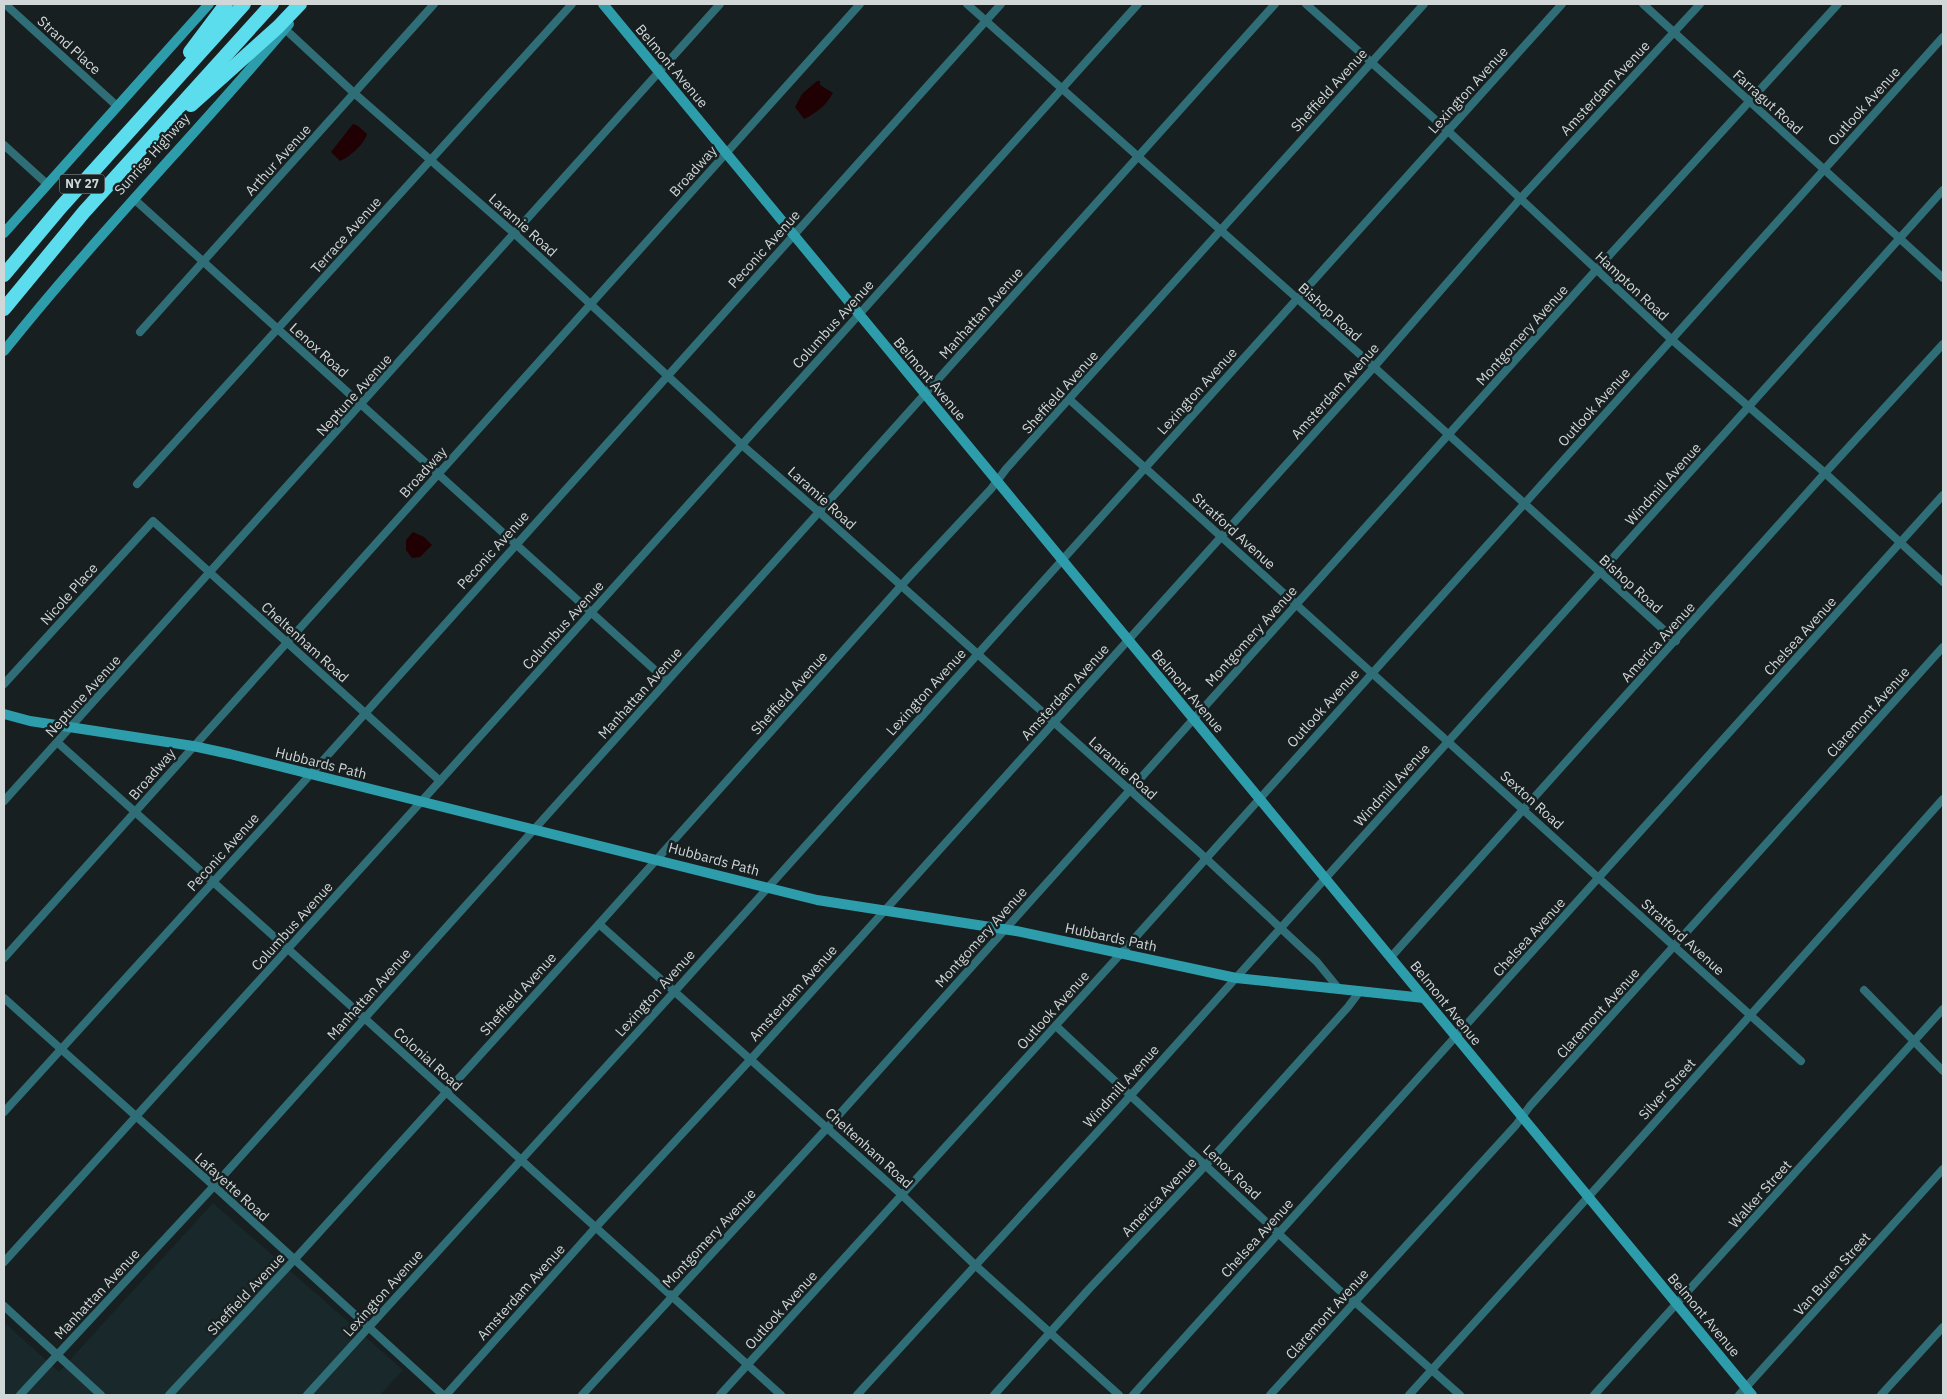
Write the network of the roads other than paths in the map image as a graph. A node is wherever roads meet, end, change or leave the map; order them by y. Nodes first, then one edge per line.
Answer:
1 (4, 4) edge
2 (209, 4) edge
3 (226, 4) edge
4 (244, 4) edge
5 (272, 4) edge
6 (300, 4) edge
7 (306, 4) edge
8 (434, 4) edge
9 (572, 4) edge
10 (602, 4) edge
11 (720, 4) edge
12 (860, 4) edge
13 (967, 4) edge
14 (1001, 4) edge
15 (1138, 4) edge
16 (1275, 4) edge
17 (1306, 4) edge
18 (1424, 4) edge
19 (1562, 4) edge
20 (1643, 4) edge
21 (1700, 4) edge
22 (1838, 4) edge
23 (986, 21) junction
24 (285, 29) junction
25 (1674, 32) junction
26 (1943, 37) edge
27 (1371, 62) junction
28 (658, 72) junction
29 (1062, 89) junction
30 (354, 93) junction
31 (1750, 102) junction
32 (117, 106) junction
33 (152, 106) junction
34 (1448, 131) junction
35 (4, 145) edge
36 (144, 146) junction
37 (726, 153) junction
38 (1138, 156) junction
39 (431, 160) junction
40 (1824, 169) junction
41 (47, 184) junction
42 (1943, 190) edge
43 (134, 198) junction
44 (1520, 199) junction
45 (1221, 231) junction
46 (4, 233) edge
47 (515, 234) junction
48 (793, 234) junction
49 (1899, 239) junction
50 (203, 262) junction
51 (1596, 270) junction
52 (7, 271) edge
53 (1943, 278) edge
54 (19, 289) junction
55 (1296, 298) junction
56 (592, 304) junction
57 (4, 309) edge
58 (859, 314) junction
59 (4, 317) edge
60 (278, 329) junction
61 (140, 332) dead end
62 (1671, 339) junction
63 (1943, 344) edge
64 (4, 351) edge
65 (1374, 367) junction
66 (668, 376) junction
67 (924, 394) junction
68 (1070, 400) junction
69 (361, 405) junction
70 (1750, 406) junction
71 (1449, 436) junction
72 (742, 445) junction
73 (1144, 468) junction
74 (1825, 473) junction
75 (438, 474) junction
76 (997, 481) junction
77 (137, 484) dead end
78 (1943, 495) edge
79 (1524, 504) junction
80 (819, 512) junction
81 (153, 521) joint
82 (1221, 537) junction
83 (1900, 543) junction
84 (515, 544) junction
85 (1062, 560) junction
86 (1599, 572) junction
87 (210, 574) junction
88 (1943, 582) edge
89 (902, 586) junction
90 (1297, 604) junction
91 (591, 612) junction
92 (1128, 640) junction
93 (1676, 641) junction
94 (287, 642) junction
95 (1943, 647) edge
96 (978, 654) junction
97 (1372, 673) junction
98 (667, 681) junction
99 (4, 684) edge
100 (364, 712) junction
101 (4, 714) edge
102 (1193, 719) junction
103 (1054, 723) junction
104 (72, 727) junction
105 (1448, 741) junction
106 (57, 742) junction
107 (193, 746) junction
108 (309, 774) junction
109 (440, 781) junction
110 (1130, 791) junction
111 (1259, 799) junction
112 (1943, 799) edge
113 (4, 801) edge
114 (421, 802) junction
115 (1524, 809) junction
116 (136, 812) junction
117 (534, 829) junction
118 (657, 859) junction
119 (1206, 859) junction
120 (1599, 877) junction
121 (1325, 878) junction
122 (213, 882) junction
123 (768, 888) junction
124 (884, 910) junction
125 (599, 924) junction
126 (1281, 927) junction
127 (1005, 929) junction
128 (1675, 947) junction
129 (288, 949) junction
130 (1121, 954) junction
131 (1391, 957) junction
132 (4, 958) edge
133 (1236, 978) junction
134 (1339, 988) junction
135 (1864, 990) dead end
136 (675, 991) junction
137 (1360, 991) junction
138 (4, 998) edge
139 (1424, 998) junction
140 (1943, 1009) edge
141 (1750, 1015) junction
142 (364, 1018) junction
143 (1056, 1026) junction
144 (1456, 1038) junction
145 (1914, 1041) junction
146 (61, 1050) junction
147 (751, 1058) junction
148 (1801, 1061) dead end
149 (1943, 1071) edge
150 (446, 1092) junction
151 (1131, 1096) junction
152 (4, 1112) edge
153 (137, 1117) junction
154 (1522, 1117) junction
155 (828, 1128) junction
156 (520, 1160) junction
157 (1206, 1164) junction
158 (1943, 1169) edge
159 (214, 1186) junction
160 (902, 1195) junction
161 (1588, 1197) junction
162 (596, 1227) junction
163 (1278, 1233) junction
164 (294, 1260) junction
165 (4, 1262) edge
166 (974, 1265) junction
167 (671, 1297) junction
168 (1355, 1302) junction
169 (1676, 1304) junction
170 (4, 1306) edge
171 (1943, 1327) edge
172 (368, 1328) junction
173 (1050, 1333) junction
174 (58, 1355) junction
175 (747, 1365) junction
176 (1432, 1370) junction
177 (1746, 1393) edge
178 (20, 1395) edge
179 (101, 1395) edge
180 (169, 1395) edge
181 (307, 1395) edge
182 (445, 1395) edge
183 (582, 1395) edge
184 (720, 1395) edge
185 (781, 1395) edge
186 (858, 1395) edge
187 (994, 1395) edge
188 (1119, 1395) edge
189 (1133, 1395) edge
190 (1270, 1395) edge
191 (1409, 1395) edge
192 (1460, 1395) edge
193 (1594, 1395) edge
194 (1881, 1395) edge

1 - 32 street, Strand Place
2 - 32 main road
3 - 33 highway
4 - 33 highway, NY 27
5 - 36 highway, Sunrise Highway / NY 27
6 - 36 highway
7 - 24 main road, Sunrise Highway
8 - 30 street, Arthur Avenue
9 - 39 street, Terrace Avenue
10 - 28 main road, Belmont Avenue
11 - 28 street, Neptune Avenue
12 - 37 street, Broadway
13 - 23 street, Bishop Road
14 - 23 street, Peconic Avenue
15 - 29 street, Columbus Avenue
16 - 38 street, Manhattan Avenue
17 - 27 street, Hampton Road
18 - 27 street, Sheffield Avenue
19 - 34 street, Lexington Avenue
20 - 25 street, Farragut Road
21 - 25 street, Amsterdam Avenue
22 - 31 street, Montgomery Avenue
23 - 29 street, Bishop Road
23 - 48 street, Peconic Avenue
24 - 30 street, Laramie Road
24 - 43 main road, Sunrise Highway
25 - 31 street, Farragut Road
25 - 44 street, Amsterdam Avenue
26 - 40 street, Outlook Avenue
27 - 34 street, Hampton Road
27 - 45 street, Sheffield Avenue
28 - 37 main road, Belmont Avenue
28 - 47 street, Neptune Avenue
29 - 38 street, Bishop Road
29 - 58 street, Columbus Avenue
30 - 39 street, Laramie Road
30 - 50 street, Arthur Avenue
31 - 40 street, Farragut Road
31 - 51 street, Montgomery Avenue
32 - 41 main road
33 - 52 highway, NY 27
34 - 44 street, Hampton Road
34 - 55 street, Lexington Avenue
35 - 41 street
36 - 54 highway, Sunrise Highway / NY 27
37 - 48 main road, Belmont Avenue
37 - 56 street, Broadway
38 - 45 street, Bishop Road
38 - 67 street, Manhattan Avenue
39 - 47 street, Laramie Road
39 - 60 street, Terrace Avenue
40 - 49 street, Farragut Road
40 - 62 street, Outlook Avenue
41 - 46 main road
42 - 49 street, Windmill Avenue
43 - 50 street, Lenox Road
43 - 64 main road, Sunrise Highway
44 - 51 street, Hampton Road
44 - 65 street, Amsterdam Avenue
45 - 55 street, Bishop Road
45 - 68 street, Sheffield Avenue
47 - 56 street, Laramie Road
47 - 69 street, Neptune Avenue
48 - 58 main road, Belmont Avenue
48 - 66 street, Peconic Avenue
49 - 53 street, Farragut Road
49 - 70 street, Windmill Avenue
50 - 60 street, Lenox Road
50 - 61 street, Arthur Avenue
51 - 62 street, Hampton Road
51 - 71 street, Montgomery Avenue
54 - 57 highway, Sunrise Highway / NY 27
54 - 59 highway
55 - 65 street, Bishop Road
55 - 73 street, Lexington Avenue
56 - 66 street, Laramie Road
56 - 75 street, Broadway
58 - 67 main road, Belmont Avenue
58 - 72 street, Columbus Avenue
60 - 69 street, Lenox Road
60 - 77 street, Terrace Avenue
62 - 70 street, Hampton Road
62 - 79 street, Outlook Avenue
63 - 74 street, America Avenue
65 - 71 street, Bishop Road
65 - 82 street, Amsterdam Avenue
66 - 72 street, Laramie Road
66 - 84 street, Peconic Avenue
67 - 76 main road, Belmont Avenue
67 - 80 street, Manhattan Avenue
68 - 73 street, Stratford Avenue
68 - 76 street, Sheffield Avenue
69 - 75 street, Lenox Road
69 - 87 street, Neptune Avenue
70 - 74 street, Hampton Road
70 - 86 street, Windmill Avenue
71 - 79 street, Bishop Road
71 - 90 street, Montgomery Avenue
72 - 80 street, Laramie Road
72 - 91 street, Columbus Avenue
73 - 82 street, Stratford Avenue
73 - 85 street, Lexington Avenue
74 - 83 street, Hampton Road
74 - 93 street, America Avenue
75 - 84 street, Lenox Road
75 - 94 street, Broadway
76 - 85 main road, Belmont Avenue
76 - 89 street, Sheffield Avenue
78 - 83 street, Chelsea Avenue
79 - 86 street, Bishop Road
79 - 97 street, Outlook Avenue
80 - 89 street, Laramie Road
80 - 98 street, Manhattan Avenue
81 - 87 street, Cheltenham Road
81 - 99 street, Nicole Place
82 - 90 street, Stratford Avenue
82 - 92 street, Amsterdam Avenue
83 - 88 street, Hampton Road
83 - 120 street, Chelsea Avenue
84 - 91 street, Lenox Road
84 - 100 street, Peconic Avenue
85 - 92 main road, Belmont Avenue
85 - 96 street, Lexington Avenue
86 - 93 street, Bishop Road
86 - 105 street, Windmill Avenue
87 - 94 street, Cheltenham Road
87 - 104 street, Neptune Avenue
89 - 96 street, Laramie Road
89 - 118 street, Sheffield Avenue
90 - 97 street, Stratford Avenue
90 - 102 street, Montgomery Avenue
91 - 98 street, Lenox Road
91 - 109 street, Columbus Avenue
92 - 102 main road, Belmont Avenue
92 - 103 street, Amsterdam Avenue
93 - 115 street, America Avenue
94 - 100 street, Cheltenham Road
94 - 107 street, Broadway
95 - 128 street, Claremont Avenue
96 - 103 street, Laramie Road
96 - 123 street, Lexington Avenue
97 - 105 street, Stratford Avenue
97 - 111 street, Outlook Avenue
98 - 117 street, Manhattan Avenue
100 - 108 street, Peconic Avenue
100 - 109 street, Cheltenham Road
101 - 104 main road, Hubbards Path
102 - 110 street, Montgomery Avenue
102 - 111 main road, Belmont Avenue
103 - 110 street, Laramie Road
103 - 124 street, Amsterdam Avenue
104 - 106 street, Neptune Avenue
104 - 107 main road, Hubbards Path
105 - 115 street, Sexton Road
105 - 121 street, Windmill Avenue
106 - 113 street, Neptune Avenue
106 - 116 street, Colonial Road
107 - 108 main road, Hubbards Path
107 - 116 street, Broadway
108 - 114 main road, Hubbards Path
108 - 122 street, Peconic Avenue
109 - 114 street, Columbus Avenue
110 - 119 street, Laramie Road
110 - 127 street, Montgomery Avenue
111 - 119 street, Outlook Avenue
111 - 121 main road, Belmont Avenue
112 - 141 street, Silver Street
114 - 117 main road, Hubbards Path
114 - 129 street, Columbus Avenue
115 - 120 street, Sexton Road
115 - 131 street, America Avenue
116 - 122 street, Colonial Road
116 - 132 street, Broadway
117 - 118 main road, Hubbards Path
117 - 142 street, Manhattan Avenue
118 - 123 main road, Hubbards Path
118 - 125 street, Sheffield Avenue
119 - 126 street, Laramie Road
119 - 130 street, Outlook Avenue
120 - 128 street, Stratford Avenue
120 - 144 street, Chelsea Avenue
121 - 126 street, Windmill Avenue
121 - 131 main road, Belmont Avenue
122 - 129 street, Colonial Road
122 - 146 street, Peconic Avenue
123 - 124 main road, Hubbards Path
123 - 136 street, Lexington Avenue
124 - 127 main road, Hubbards Path
124 - 147 street, Amsterdam Avenue
125 - 136 street, Cheltenham Road
125 - 150 street, Sheffield Avenue
126 - 133 street, Windmill Avenue
126 - 134 street, Laramie Road
127 - 130 main road, Hubbards Path
127 - 155 street, Montgomery Avenue
128 - 141 street, Stratford Avenue
128 - 154 street, Claremont Avenue
129 - 142 street, Colonial Road
129 - 153 street, Columbus Avenue
130 - 133 main road, Hubbards Path
130 - 143 street, Outlook Avenue
131 - 139 main road, Belmont Avenue
133 - 134 main road, Hubbards Path
133 - 151 street, Windmill Avenue
134 - 137 main road, Hubbards Path
135 - 145 street
136 - 147 street, Cheltenham Road
136 - 156 street, Lexington Avenue
137 - 139 main road, Hubbards Path
137 - 157 street, America Avenue
138 - 146 street, Lafayette Road
139 - 144 main road, Belmont Avenue
140 - 145 street, Walker Street
141 - 148 street
141 - 161 street, Silver Street
142 - 150 street, Colonial Road
142 - 159 street, Manhattan Avenue
143 - 151 street, Lenox Road
143 - 160 street, Outlook Avenue
144 - 154 main road, Belmont Avenue
144 - 163 street, Chelsea Avenue
145 - 149 street
145 - 169 street, Walker Street
146 - 152 street, Peconic Avenue
146 - 153 street, Lafayette Road
147 - 155 street, Cheltenham Road
147 - 162 street, Amsterdam Avenue
150 - 156 street, Colonial Road
150 - 164 street, Sheffield Avenue
151 - 157 street, Lenox Road
151 - 166 street, Windmill Avenue
153 - 159 street, Lafayette Road
153 - 165 street, Columbus Avenue
154 - 161 main road, Belmont Avenue
154 - 168 street, Claremont Avenue
155 - 160 street, Cheltenham Road
155 - 167 street, Montgomery Avenue
156 - 162 street, Colonial Road
156 - 172 street, Lexington Avenue
157 - 163 street, Lenox Road
157 - 173 street, America Avenue
158 - 177 street, Van Buren Street
159 - 164 street, Lafayette Road
159 - 174 street, Manhattan Avenue
160 - 166 street, Cheltenham Road
160 - 175 street, Outlook Avenue
161 - 169 main road, Belmont Avenue
161 - 176 street, Silver Street
162 - 167 street, Colonial Road
162 - 182 street, Amsterdam Avenue
163 - 168 street, Lenox Road
163 - 189 street, Chelsea Avenue
164 - 172 street, Lafayette Road
164 - 180 street, Sheffield Avenue
166 - 173 street, Cheltenham Road
166 - 186 street, Windmill Avenue
167 - 175 street, Colonial Road
167 - 183 street, Montgomery Avenue
168 - 176 street, Lenox Road
168 - 190 street, Claremont Avenue
169 - 177 main road, Belmont Avenue
169 - 193 street, Walker Street
170 - 174 street
171 - 194 street
172 - 181 street, Lexington Avenue
172 - 182 street, Lafayette Road
173 - 187 street, America Avenue
173 - 188 street, Cheltenham Road
174 - 178 street, Manhattan Avenue
174 - 179 street
175 - 184 street, Outlook Avenue
175 - 185 street, Colonial Road
176 - 191 street, Silver Street
176 - 192 street, Lenox Road

